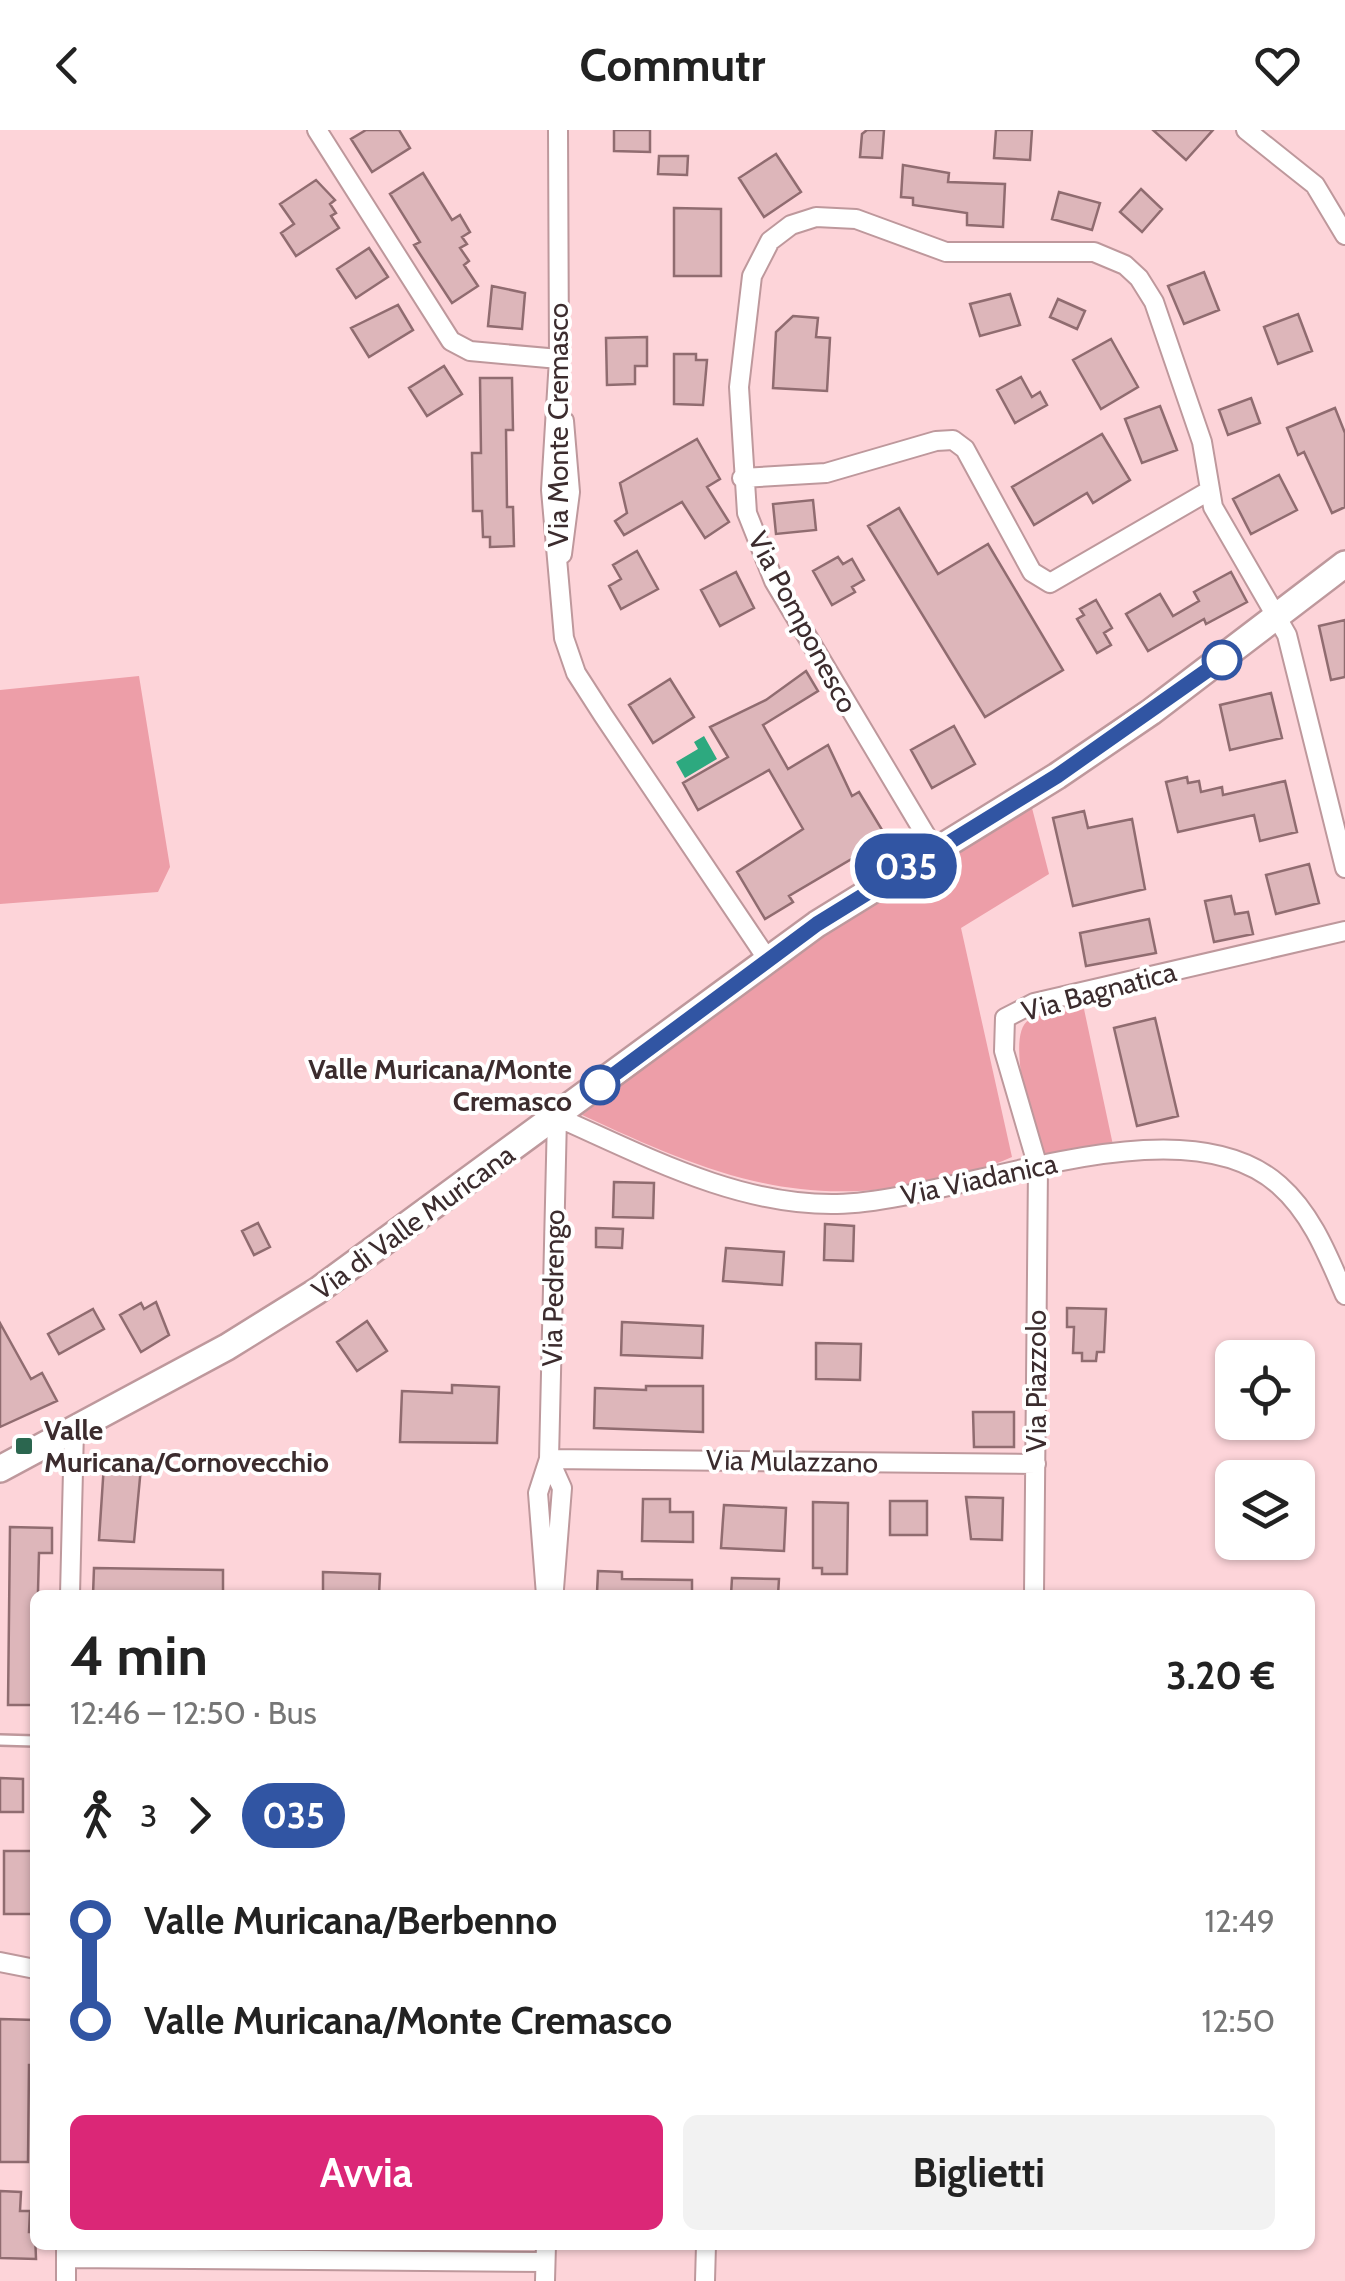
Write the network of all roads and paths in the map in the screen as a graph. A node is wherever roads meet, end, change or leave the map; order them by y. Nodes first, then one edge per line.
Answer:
1 (317, 130) edge
2 (558, 130) edge
3 (1246, 130) edge
4 (1345, 236) edge
5 (559, 358) junction
6 (742, 478) junction
7 (1207, 492) junction
8 (1345, 564) edge
9 (1278, 616) junction
10 (934, 849) junction
11 (1345, 868) edge
12 (1345, 931) edge
13 (768, 960) junction
14 (557, 1117) junction
15 (1038, 1167) junction
16 (1345, 1294) edge
17 (74, 1429) junction
18 (549, 1459) junction
19 (1036, 1464) junction
20 (0, 1469) edge
21 (70, 1590) edge
22 (546, 1590) edge
23 (554, 1590) edge
24 (1034, 1590) edge
25 (0, 1740) edge
26 (30, 1741) edge
27 (0, 1962) edge
28 (30, 1969) edge
29 (706, 2250) edge
30 (66, 2252) edge
31 (545, 2263) edge
32 (66, 2281) edge
33 (705, 2281) edge

1 - 5 street
2 - 5 street, Via Monte Cremasco
3 - 4 street
5 - 13 street, Via Monte Cremasco
6 - 7 street
6 - 7 street, Via Pomponesco
6 - 10 street, Via Pomponesco
7 - 9 street, Via Pomponesco
8 - 9 street, Via di Valle Muricana
9 - 10 street, Via di Valle Muricana
9 - 11 street, Via Pomponesco
10 - 13 street, Via di Valle Muricana
12 - 15 street, Via Bagnatica
13 - 14 street, Via di Valle Muricana
14 - 15 street, Via Viadanica
14 - 17 street, Via di Valle Muricana
14 - 18 street, Via Pedrengo
15 - 16 street, Via Viadanica
15 - 19 street, Via Piazzolo
17 - 20 street, Via di Valle Muricana
17 - 21 street
18 - 19 street, Via Mulazzano
18 - 22 street, Via Pedrengo
18 - 23 street, Via Pedrengo
19 - 24 street, Via Piazzolo
25 - 26 lane
27 - 28 street
29 - 33 street
30 - 31 street
30 - 32 street

